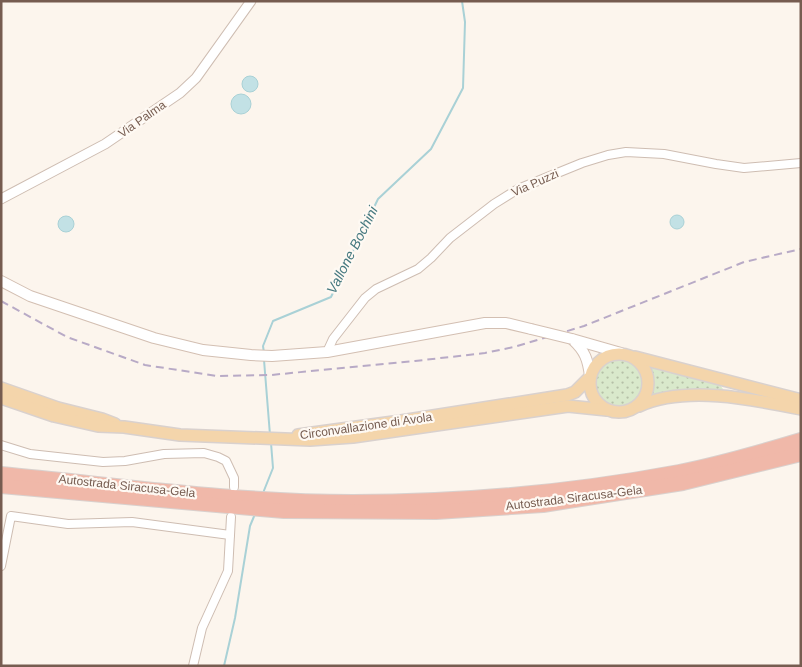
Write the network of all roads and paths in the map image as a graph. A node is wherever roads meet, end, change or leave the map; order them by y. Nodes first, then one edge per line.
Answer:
1 (251, 1) edge
2 (801, 163) edge
3 (1, 199) edge
4 (1, 281) edge
5 (572, 339) junction
6 (327, 352) junction
7 (625, 354) junction
8 (590, 377) junction
9 (2, 391) edge
10 (801, 400) edge
11 (635, 408) junction
12 (801, 409) edge
13 (607, 410) junction
14 (282, 438) junction
15 (801, 440) edge
16 (1, 445) edge
17 (801, 454) edge
18 (1, 474) edge
19 (1, 486) edge
20 (234, 486) dead end
21 (251, 503) junction
22 (284, 505) junction
23 (231, 517) dead end
24 (230, 536) junction
25 (1, 566) edge
26 (193, 666) edge

1 - 3 street, Via Palma
2 - 6 street, Via Puzzi
4 - 6 main road
5 - 6 main road, bridge
5 - 7 main road
5 - 8 main road
7 - 8 main road
7 - 10 main road
7 - 11 main road
8 - 13 main road
8 - 14 main road, Circonvallazione di Avola
9 - 14 main road
11 - 12 main road
11 - 13 main road
13 - 14 main road, Circonvallazione di Avola
15 - 22 highway, Autostrada Siracusa-Gela
16 - 20 street
17 - 22 highway, Autostrada Siracusa-Gela
18 - 21 highway, Autostrada Siracusa-Gela
19 - 21 highway, Autostrada Siracusa-Gela
21 - 22 highway
23 - 24 street
24 - 25 street
24 - 26 street

